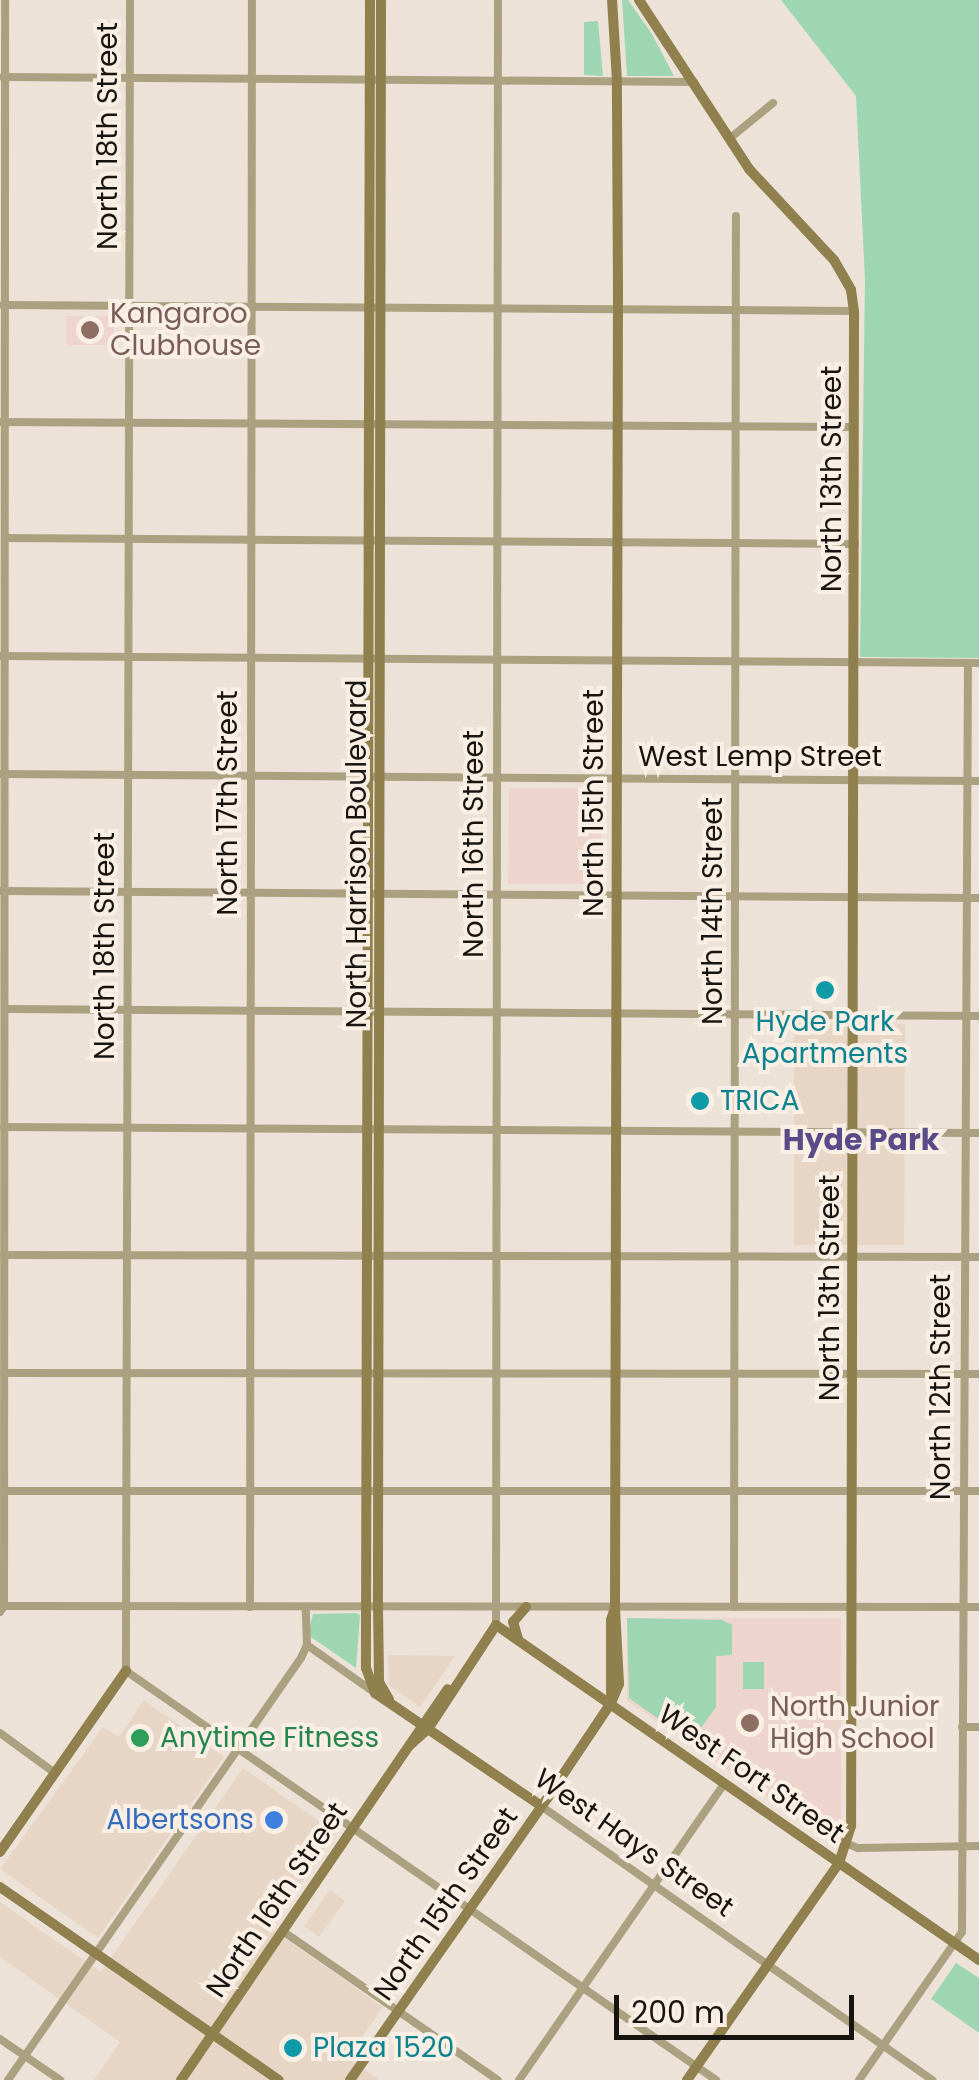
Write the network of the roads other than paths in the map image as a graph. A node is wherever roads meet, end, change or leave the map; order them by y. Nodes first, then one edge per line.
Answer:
1 (5, 0) edge
2 (130, 0) edge
3 (252, 0) edge
4 (370, 0) edge
5 (381, 0) edge
6 (498, 0) edge
7 (612, 0) edge
8 (639, 0) edge
9 (2, 77) edge
10 (130, 78) junction
11 (252, 79) junction
12 (375, 80) junction
13 (498, 80) junction
14 (617, 81) junction
15 (694, 82) junction
16 (773, 103) dead end
17 (728, 139) junction
18 (736, 216) dead end
19 (2, 305) edge
20 (130, 306) junction
21 (252, 306) junction
22 (375, 307) junction
23 (497, 308) junction
24 (618, 309) junction
25 (736, 310) junction
26 (854, 311) junction
27 (3, 422) edge
28 (128, 422) junction
29 (251, 423) junction
30 (375, 424) junction
31 (497, 425) junction
32 (617, 426) junction
33 (736, 426) junction
34 (854, 428) junction
35 (3, 538) edge
36 (127, 539) junction
37 (251, 540) junction
38 (375, 541) junction
39 (497, 542) junction
40 (617, 542) junction
41 (736, 543) junction
42 (855, 544) junction
43 (2, 656) edge
44 (127, 657) junction
45 (252, 658) junction
46 (374, 658) junction
47 (497, 660) junction
48 (618, 660) junction
49 (736, 661) junction
50 (856, 662) junction
51 (968, 663) junction
52 (979, 663) edge
53 (3, 774) edge
54 (128, 775) junction
55 (251, 776) junction
56 (374, 776) junction
57 (496, 777) junction
58 (616, 778) junction
59 (736, 779) junction
60 (854, 780) junction
61 (967, 780) junction
62 (979, 780) edge
63 (3, 891) edge
64 (128, 892) junction
65 (250, 892) junction
66 (373, 893) junction
67 (496, 894) junction
68 (616, 895) junction
69 (735, 896) junction
70 (854, 896) junction
71 (967, 898) junction
72 (979, 898) edge
73 (2, 1009) edge
74 (128, 1010) junction
75 (250, 1011) junction
76 (373, 1012) junction
77 (496, 1012) junction
78 (616, 1014) junction
79 (735, 1014) junction
80 (853, 1015) junction
81 (966, 1016) junction
82 (979, 1016) edge
83 (2, 1127) edge
84 (128, 1128) junction
85 (250, 1129) junction
86 (373, 1129) junction
87 (496, 1130) junction
88 (616, 1131) junction
89 (735, 1131) junction
90 (852, 1131) junction
91 (965, 1132) junction
92 (979, 1132) edge
93 (2, 1256) edge
94 (127, 1256) junction
95 (250, 1256) junction
96 (373, 1256) junction
97 (496, 1256) junction
98 (615, 1256) junction
99 (735, 1256) junction
100 (853, 1256) junction
101 (965, 1256) junction
102 (979, 1256) edge
103 (2, 1373) edge
104 (127, 1373) junction
105 (250, 1373) junction
106 (373, 1373) junction
107 (496, 1374) junction
108 (615, 1374) junction
109 (735, 1374) junction
110 (852, 1374) junction
111 (964, 1374) junction
112 (979, 1374) edge
113 (2, 1490) edge
114 (127, 1490) junction
115 (373, 1490) junction
116 (250, 1491) junction
117 (496, 1491) junction
118 (615, 1491) junction
119 (734, 1491) junction
120 (852, 1491) junction
121 (963, 1491) junction
122 (979, 1491) edge
123 (127, 1606) junction
124 (250, 1606) junction
125 (372, 1606) junction
126 (306, 1607) junction
127 (495, 1607) junction
128 (526, 1607) junction
129 (615, 1607) junction
130 (734, 1607) junction
131 (852, 1607) junction
132 (962, 1607) junction
133 (979, 1607) edge
134 (1, 1608) edge
135 (496, 1625) junction
136 (518, 1640) junction
137 (307, 1646) junction
138 (126, 1671) junction
139 (376, 1692) junction
140 (611, 1703) junction
141 (392, 1704) junction
142 (425, 1726) junction
143 (962, 1727) junction
144 (979, 1727) edge
145 (0, 1734) edge
146 (238, 1749) junction
147 (55, 1774) junction
148 (725, 1783) junction
149 (542, 1806) junction
150 (353, 1829) junction
151 (848, 1844) junction
152 (961, 1846) junction
153 (979, 1846) edge
154 (0, 1852) edge
155 (839, 1864) junction
156 (654, 1885) junction
157 (0, 1887) edge
158 (467, 1910) junction
159 (284, 1932) junction
160 (956, 1943) junction
161 (96, 1954) junction
162 (979, 1960) edge
163 (768, 1964) junction
164 (583, 1987) junction
165 (399, 2010) junction
166 (213, 2034) junction
167 (0, 2038) edge
168 (884, 2045) junction
169 (25, 2056) junction
170 (697, 2066) junction
171 (8, 2080) edge
172 (60, 2080) edge
173 (181, 2080) edge
174 (279, 2080) edge
175 (350, 2080) edge
176 (498, 2080) edge
177 (519, 2080) edge
178 (687, 2080) edge
179 (716, 2080) edge
180 (860, 2080) edge
181 (933, 2080) edge

1 - 9 street
2 - 10 street, North 18th Street
3 - 11 street, North 17th Street
4 - 12 street, North Harrison Boulevard
5 - 12 street, North Harrison Boulevard
6 - 13 street, North 16th Street
7 - 14 street, North 15th Street
8 - 15 street
9 - 10 street
9 - 19 street
10 - 11 street
10 - 20 street, North 18th Street
11 - 12 street
11 - 21 street, North 17th Street
12 - 13 street
12 - 22 street, North Harrison Boulevard
13 - 14 street
13 - 23 street, North 16th Street
14 - 15 street
14 - 24 street, North 15th Street
15 - 17 street
16 - 17 street
17 - 26 street, North 13th Street
18 - 25 street, North 14th Street
19 - 20 street
19 - 27 street
20 - 21 street
20 - 28 street, North 18th Street
21 - 22 street
21 - 29 street, North 17th Street
22 - 23 street
22 - 30 street, North Harrison Boulevard
23 - 24 street
23 - 31 street, North 16th Street
24 - 25 street
24 - 32 street, North 15th Street
25 - 26 street
25 - 33 street, North 14th Street
26 - 34 street, North 13th Street
27 - 28 street
27 - 35 street
28 - 29 street
28 - 36 street, North 18th Street
29 - 30 street
29 - 37 street, North 17th Street
30 - 31 street
30 - 38 street, North Harrison Boulevard
31 - 32 street
31 - 39 street, North 16th Street
32 - 33 street
32 - 40 street, North 15th Street
33 - 34 street
33 - 41 street, North 14th Street
34 - 42 street, North 13th Street
35 - 36 street
35 - 43 street
36 - 37 street
36 - 44 street, North 18th Street
37 - 38 street
37 - 45 street, North 17th Street
38 - 39 street
38 - 46 street, North Harrison Boulevard
39 - 40 street
39 - 47 street, North 16th Street
40 - 41 street
40 - 48 street, North 15th Street
41 - 42 street
41 - 49 street, North 14th Street
42 - 50 street, North 13th Street
43 - 44 street
43 - 53 street
44 - 45 street
44 - 54 street, North 18th Street
45 - 46 street
45 - 55 street, North 17th Street
46 - 47 street
46 - 56 street, North Harrison Boulevard
47 - 48 street
47 - 57 street, North 16th Street
48 - 49 street
48 - 58 street, North 15th Street
49 - 50 street
49 - 59 street, North 14th Street
50 - 51 street
50 - 60 street, North 13th Street
51 - 52 street
51 - 61 street, North 12th Street
53 - 54 street, West Lemp Street
53 - 63 street
54 - 55 street, West Lemp Street
54 - 64 street, North 18th Street
55 - 56 street, West Lemp Street
55 - 65 street, North 17th Street
56 - 57 street, West Lemp Street
56 - 66 street, North Harrison Boulevard
57 - 58 street, West Lemp Street
57 - 67 street, North 16th Street
58 - 59 street, West Lemp Street
58 - 68 street, North 15th Street
59 - 60 street, West Lemp Street
59 - 69 street, North 14th Street
60 - 61 street, West Lemp Street
60 - 70 street, North 13th Street
61 - 62 street, West Lemp Street
61 - 71 street, North 12th Street
63 - 64 street
63 - 73 street
64 - 65 street
64 - 74 street, North 18th Street
65 - 66 street
65 - 75 street, North 17th Street
66 - 67 street
66 - 76 street, North Harrison Boulevard
67 - 68 street
67 - 77 street, North 16th Street
68 - 69 street
68 - 78 street, North 15th Street
69 - 70 street
69 - 79 street, North 14th Street
70 - 71 street
70 - 80 street, North 13th Street
71 - 72 street
71 - 81 street, North 12th Street
73 - 74 street
73 - 83 street
74 - 75 street
74 - 84 street, North 18th Street
75 - 76 street
75 - 85 street, North 17th Street
76 - 77 street
76 - 86 street, North Harrison Boulevard
77 - 78 street
77 - 87 street, North 16th Street
78 - 79 street
78 - 88 street, North 15th Street
79 - 80 street
79 - 89 street, North 14th Street
80 - 81 street
80 - 90 street, North 13th Street
81 - 82 street
81 - 91 street, North 12th Street
83 - 84 street
83 - 93 street
84 - 85 street
84 - 94 street, North 18th Street
85 - 86 street
85 - 95 street, North 17th Street
86 - 87 street
86 - 96 street, North Harrison Boulevard
87 - 88 street
87 - 97 street, North 16th Street
88 - 89 street
88 - 98 street, North 15th Street
89 - 90 street
89 - 99 street, North 14th Street
90 - 91 street
90 - 100 street, North 13th Street
91 - 92 street
91 - 101 street, North 12th Street
93 - 94 street
93 - 103 street
94 - 95 street
94 - 104 street, North 18th Street
95 - 96 street
95 - 105 street, North 17th Street
96 - 97 street
96 - 106 street, North Harrison Boulevard
97 - 98 street
97 - 107 street, North 16th Street
98 - 99 street
98 - 108 street, North 15th Street
99 - 100 street
99 - 109 street, North 14th Street
100 - 101 street
100 - 110 street, North 13th Street
101 - 102 street
101 - 111 street, North 12th Street
103 - 104 street
103 - 113 street
104 - 105 street
104 - 114 street, North 18th Street
105 - 106 street
105 - 116 street, North 17th Street
106 - 107 street
106 - 115 street, North Harrison Boulevard
107 - 108 street
107 - 117 street, North 16th Street
108 - 109 street
108 - 118 street, North 15th Street
109 - 110 street
109 - 119 street, North 14th Street
110 - 111 street
110 - 120 street, North 13th Street
111 - 112 street
111 - 121 street, North 12th Street
113 - 114 street
113 - 134 street
114 - 116 street
114 - 123 street, North 18th Street
115 - 116 street
115 - 117 street
115 - 125 street, North Harrison Boulevard
116 - 124 street, North 17th Street
117 - 118 street
117 - 127 street, North 16th Street
118 - 119 street
118 - 129 street, North 15th Street
119 - 120 street
119 - 130 street, North 14th Street
120 - 121 street
120 - 131 street, North 13th Street
121 - 122 street
121 - 132 street, North 12th Street
123 - 124 street
123 - 134 street
123 - 138 street, North 18th Street
124 - 126 street
125 - 126 street
125 - 127 street
125 - 139 street, North Harrison Boulevard
125 - 141 street, North Harrison Boulevard
126 - 137 street
127 - 128 street
127 - 135 street, North 16th Street
128 - 129 street
128 - 136 street
129 - 130 street
129 - 140 street, North 15th Street
130 - 131 street
131 - 132 street
131 - 151 street, North 13th Street
132 - 133 street
132 - 143 street, North 12th Street
135 - 136 street, West Fort Street
135 - 142 street, North 16th Street
136 - 140 street, West Fort Street
137 - 139 street, West Hays Street
137 - 146 street
138 - 146 street
138 - 147 street
139 - 141 street, West Hays Street
140 - 148 street, West Fort Street
140 - 149 street, North 15th Street
141 - 142 street, West Hays Street
142 - 149 street, West Hays Street
142 - 150 street, North 16th Street
143 - 144 street
143 - 152 street, North 12th Street
145 - 147 street
146 - 150 street
146 - 161 street
147 - 154 street
148 - 155 street, West Fort Street
148 - 156 street
149 - 156 street, West Hays Street
149 - 158 street, North 15th Street
150 - 158 street
150 - 159 street, North 16th Street
151 - 152 street
151 - 155 street, North 13th Street
152 - 153 street
152 - 160 street, North 12th Street
155 - 160 street, West Fort Street
155 - 163 street, North 13th Street
156 - 163 street, West Hays Street
156 - 164 street
157 - 161 street
158 - 164 street
158 - 165 street, North 15th Street
159 - 165 street
159 - 166 street, North 16th Street
160 - 162 street, West Fort Street
160 - 168 street, North 12th Street
161 - 166 street
161 - 169 street
163 - 168 street, West Hays Street
163 - 170 street, North 13th Street
164 - 170 street
164 - 177 street
165 - 175 street, North 15th Street
165 - 176 street
166 - 173 street, North 16th Street
166 - 174 street
167 - 169 street
168 - 180 street, North 12th Street
168 - 181 street, West Hays Street
169 - 171 street
169 - 172 street
170 - 178 street, North 13th Street
170 - 179 street

